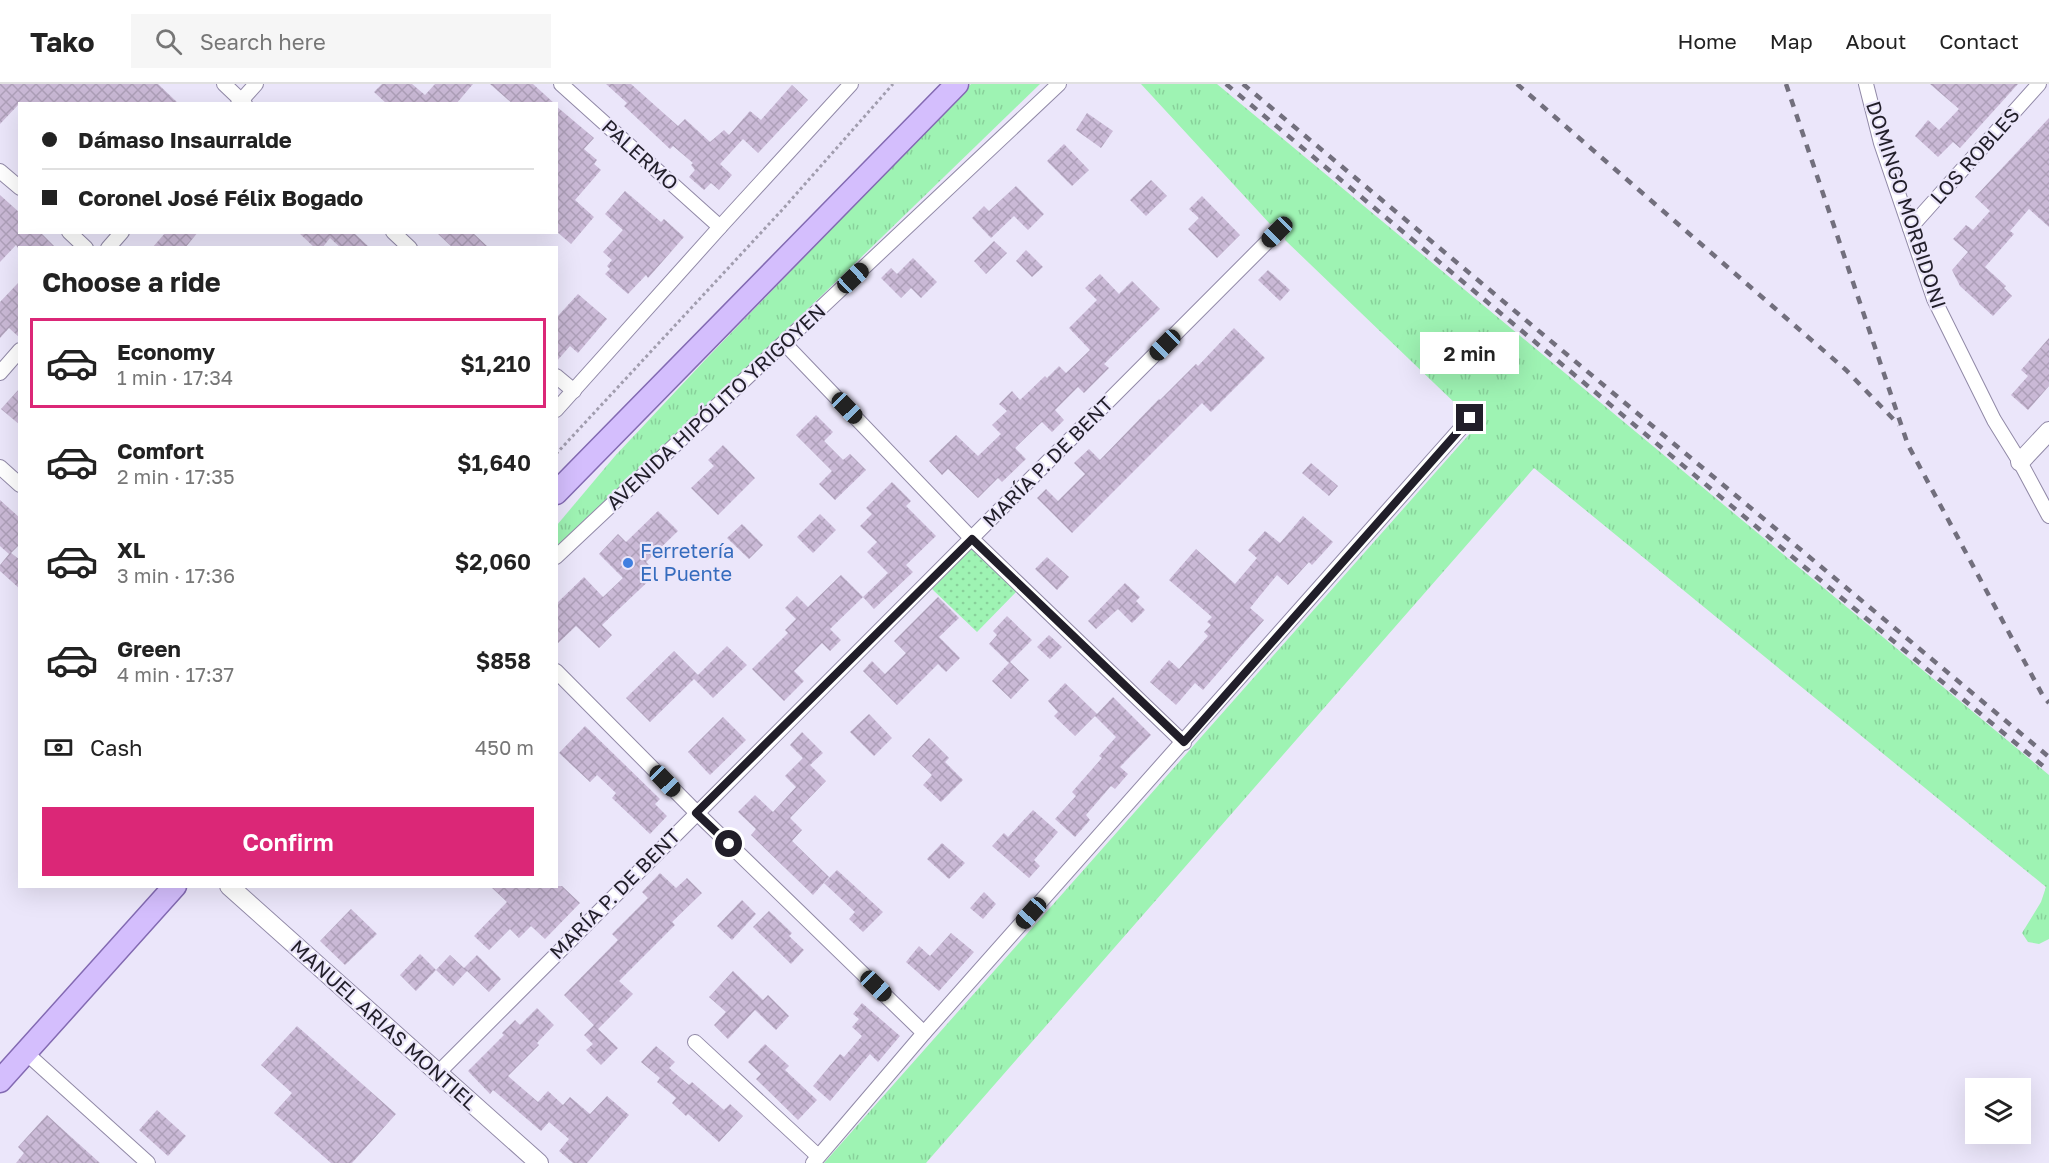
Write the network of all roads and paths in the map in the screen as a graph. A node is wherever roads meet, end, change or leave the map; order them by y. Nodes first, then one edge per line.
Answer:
1 (224, 84) edge
2 (256, 84) edge
3 (561, 84) edge
4 (851, 84) edge
5 (893, 84) edge
6 (957, 84) edge
7 (1059, 84) edge
8 (1866, 84) edge
9 (2039, 84) edge
10 (241, 102) edge
11 (0, 171) edge
12 (18, 186) edge
13 (720, 227) junction
14 (1910, 228) junction
15 (1277, 232) dead end
16 (71, 234) edge
17 (120, 234) edge
18 (395, 234) edge
19 (84, 246) edge
20 (110, 246) edge
21 (408, 246) edge
22 (784, 343) junction
23 (18, 353) edge
24 (0, 373) edge
25 (558, 378) edge
26 (574, 391) junction
27 (558, 408) edge
28 (1470, 418) dead end
29 (2049, 431) edge
30 (558, 452) edge
31 (2020, 462) junction
32 (0, 467) edge
33 (18, 483) edge
34 (558, 491) edge
35 (2049, 516) edge
36 (972, 539) junction
37 (558, 555) edge
38 (558, 673) edge
39 (1184, 742) junction
40 (696, 813) junction
41 (173, 888) edge
42 (231, 888) edge
43 (924, 1033) junction
44 (695, 1042) dead end
45 (25, 1052) junction
46 (437, 1074) junction
47 (0, 1081) edge
48 (815, 1160) edge
49 (148, 1163) edge
50 (539, 1163) edge

1 - 10 street
2 - 10 street
3 - 13 street, PALERMO
4 - 13 street
5 - 30 path
6 - 34 main road
7 - 22 street, AVENIDA HIPÓLITO YRIGOYEN
8 - 14 street, DOMINGO MORBIDONI
9 - 14 street, LOS ROBLES
11 - 12 street
13 - 26 street
14 - 31 street, DOMINGO MORBIDONI
15 - 36 street, MARÍA P. DE BENT
16 - 19 street
17 - 20 street
18 - 21 street
22 - 36 street
22 - 37 street, AVENIDA HIPÓLITO YRIGOYEN
23 - 24 street
25 - 26 street
26 - 27 street
28 - 39 street
29 - 31 street
31 - 35 street, DOMINGO MORBIDONI
32 - 33 street
36 - 39 street
36 - 40 street, MARÍA P. DE BENT
38 - 40 street
39 - 43 street
40 - 43 street
40 - 46 street, MARÍA P. DE BENT
41 - 45 main road
42 - 46 street, MANUEL ARIAS MONTIEL
43 - 48 street
44 - 48 street
45 - 47 main road
45 - 49 street
46 - 50 street, MANUEL ARIAS MONTIEL

